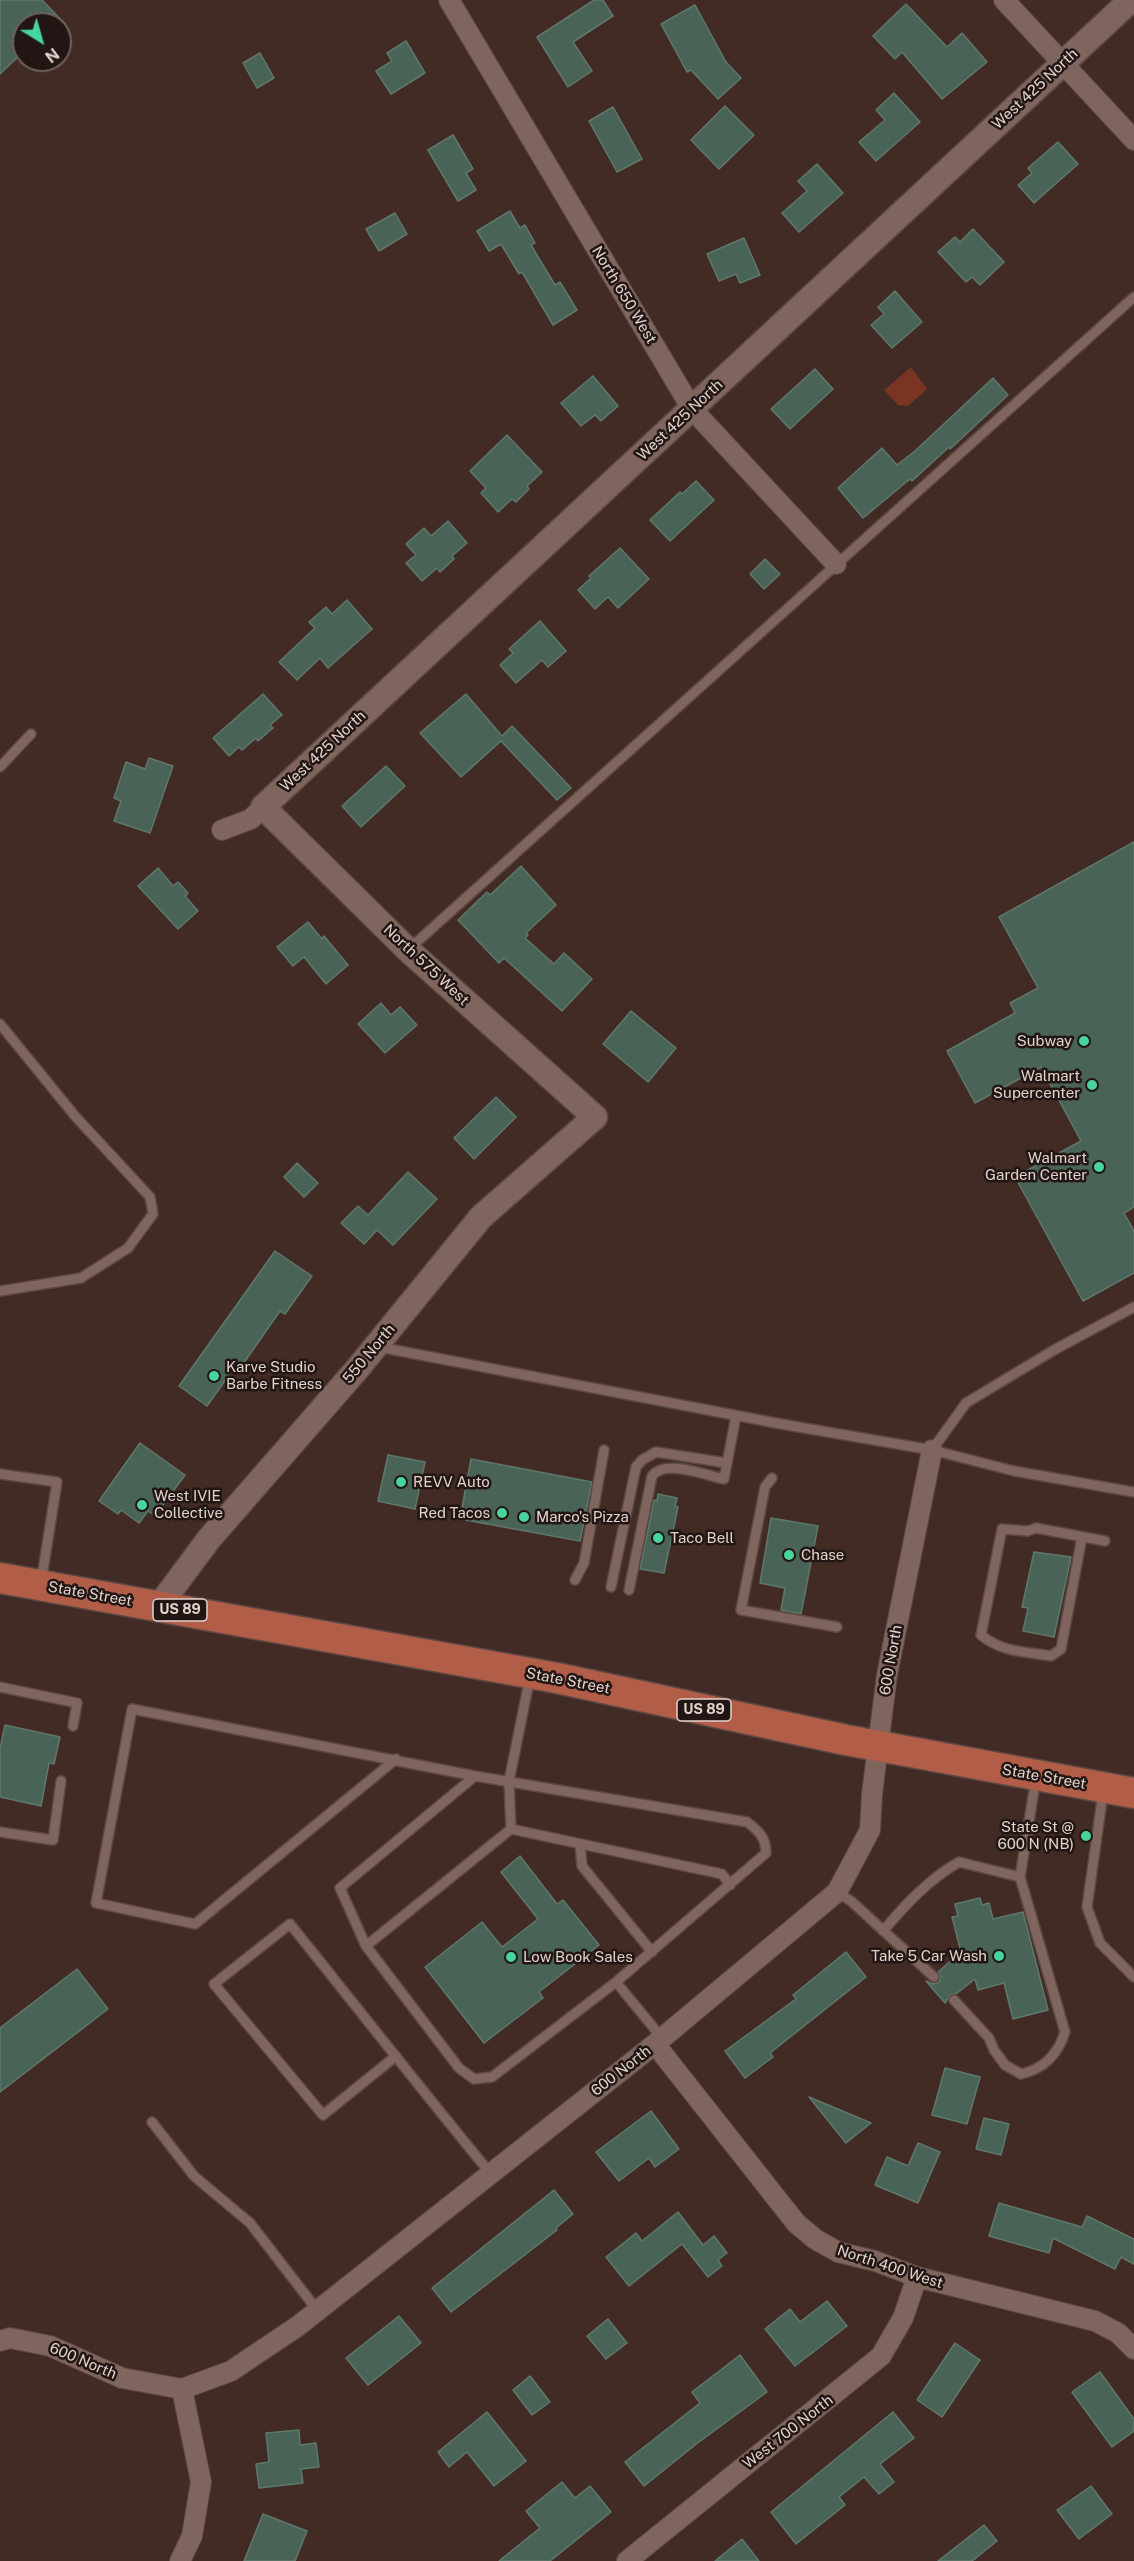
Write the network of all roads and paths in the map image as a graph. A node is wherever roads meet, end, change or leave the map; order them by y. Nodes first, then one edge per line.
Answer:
1 (449, 0) edge
2 (1004, 0) edge
3 (1131, 0) edge
4 (1063, 63) junction
5 (1134, 140) edge
6 (1134, 297) edge
7 (692, 409) junction
8 (836, 564) junction
9 (31, 734) dead end
10 (0, 767) edge
11 (262, 807) junction
12 (222, 830) dead end
13 (408, 950) junction
14 (0, 1024) edge
15 (595, 1117) joint
16 (0, 1291) edge
17 (1134, 1307) edge
18 (376, 1346) junction
19 (736, 1416) junction
20 (604, 1450) dead end
21 (932, 1450) junction
22 (727, 1463) junction
23 (0, 1474) edge
24 (772, 1478) dead end
25 (1134, 1492) edge
26 (1082, 1537) junction
27 (1105, 1541) dead end
28 (0, 1578) edge
29 (575, 1580) dead end
30 (41, 1585) junction
31 (611, 1587) dead end
32 (629, 1590) dead end
33 (159, 1606) junction
34 (837, 1627) dead end
35 (531, 1674) junction
36 (0, 1687) edge
37 (73, 1726) dead end
38 (878, 1745) junction
39 (396, 1759) junction
40 (1037, 1775) junction
41 (475, 1776) junction
42 (61, 1781) dead end
43 (509, 1781) junction
44 (1104, 1787) junction
45 (1134, 1793) edge
46 (511, 1829) junction
47 (0, 1832) edge
48 (580, 1844) junction
49 (1020, 1877) junction
50 (730, 1885) junction
51 (837, 1892) junction
52 (883, 1931) junction
53 (366, 1946) junction
54 (652, 1952) junction
55 (934, 1977) dead end
56 (1134, 1977) edge
57 (616, 1982) junction
58 (954, 2000) dead end
59 (659, 2041) junction
60 (396, 2056) junction
61 (152, 2122) dead end
62 (491, 2174) junction
63 (917, 2277) junction
64 (318, 2311) junction
65 (0, 2341) edge
66 (1134, 2349) edge
67 (182, 2389) junction
68 (180, 2561) edge
69 (627, 2561) edge

1 - 7 street, North 650 West
2 - 4 street
3 - 4 street, West 425 North
4 - 5 street
4 - 7 street, West 425 North
6 - 8 lane
7 - 8 street, North 650 West
7 - 11 street, West 425 North
8 - 13 lane
9 - 10 lane
11 - 12 street, West 425 North
11 - 13 street, North 575 West
13 - 15 street, North 575 West
14 - 16 lane
15 - 18 street, 550 North
17 - 21 lane
18 - 19 lane
18 - 33 street, 550 North
19 - 21 lane
19 - 22 lane
20 - 29 lane
21 - 25 lane
21 - 38 street, 600 North
22 - 31 lane
22 - 32 lane
23 - 30 lane
24 - 34 lane
26 - 26 lane
26 - 27 lane
28 - 30 main road, State Street / US 89
30 - 33 main road, State Street / US 89
33 - 35 main road, State Street / US 89
35 - 38 main road, State Street / US 89
35 - 43 lane
36 - 37 lane
38 - 40 main road, State Street / US 89
38 - 51 street, 600 North
39 - 39 lane
39 - 41 lane
40 - 44 main road, State Street / US 89
40 - 49 lane
41 - 43 lane
41 - 53 lane
42 - 47 lane
43 - 46 lane
43 - 50 lane
44 - 45 main road, State Street / US 89
44 - 56 lane
46 - 48 lane
46 - 53 lane
48 - 50 lane
48 - 54 lane
49 - 52 lane
49 - 58 lane
50 - 54 lane
51 - 52 lane
51 - 59 street, 600 North
52 - 55 lane
53 - 57 lane
54 - 57 lane
57 - 59 lane
59 - 62 street, 600 North
59 - 63 street, North 400 West
60 - 60 lane
60 - 62 lane
61 - 64 lane
62 - 64 street, 600 North
63 - 66 street, North 400 West
63 - 69 street, West 700 North
64 - 67 street, 600 North
65 - 67 street, 600 North
67 - 68 street

